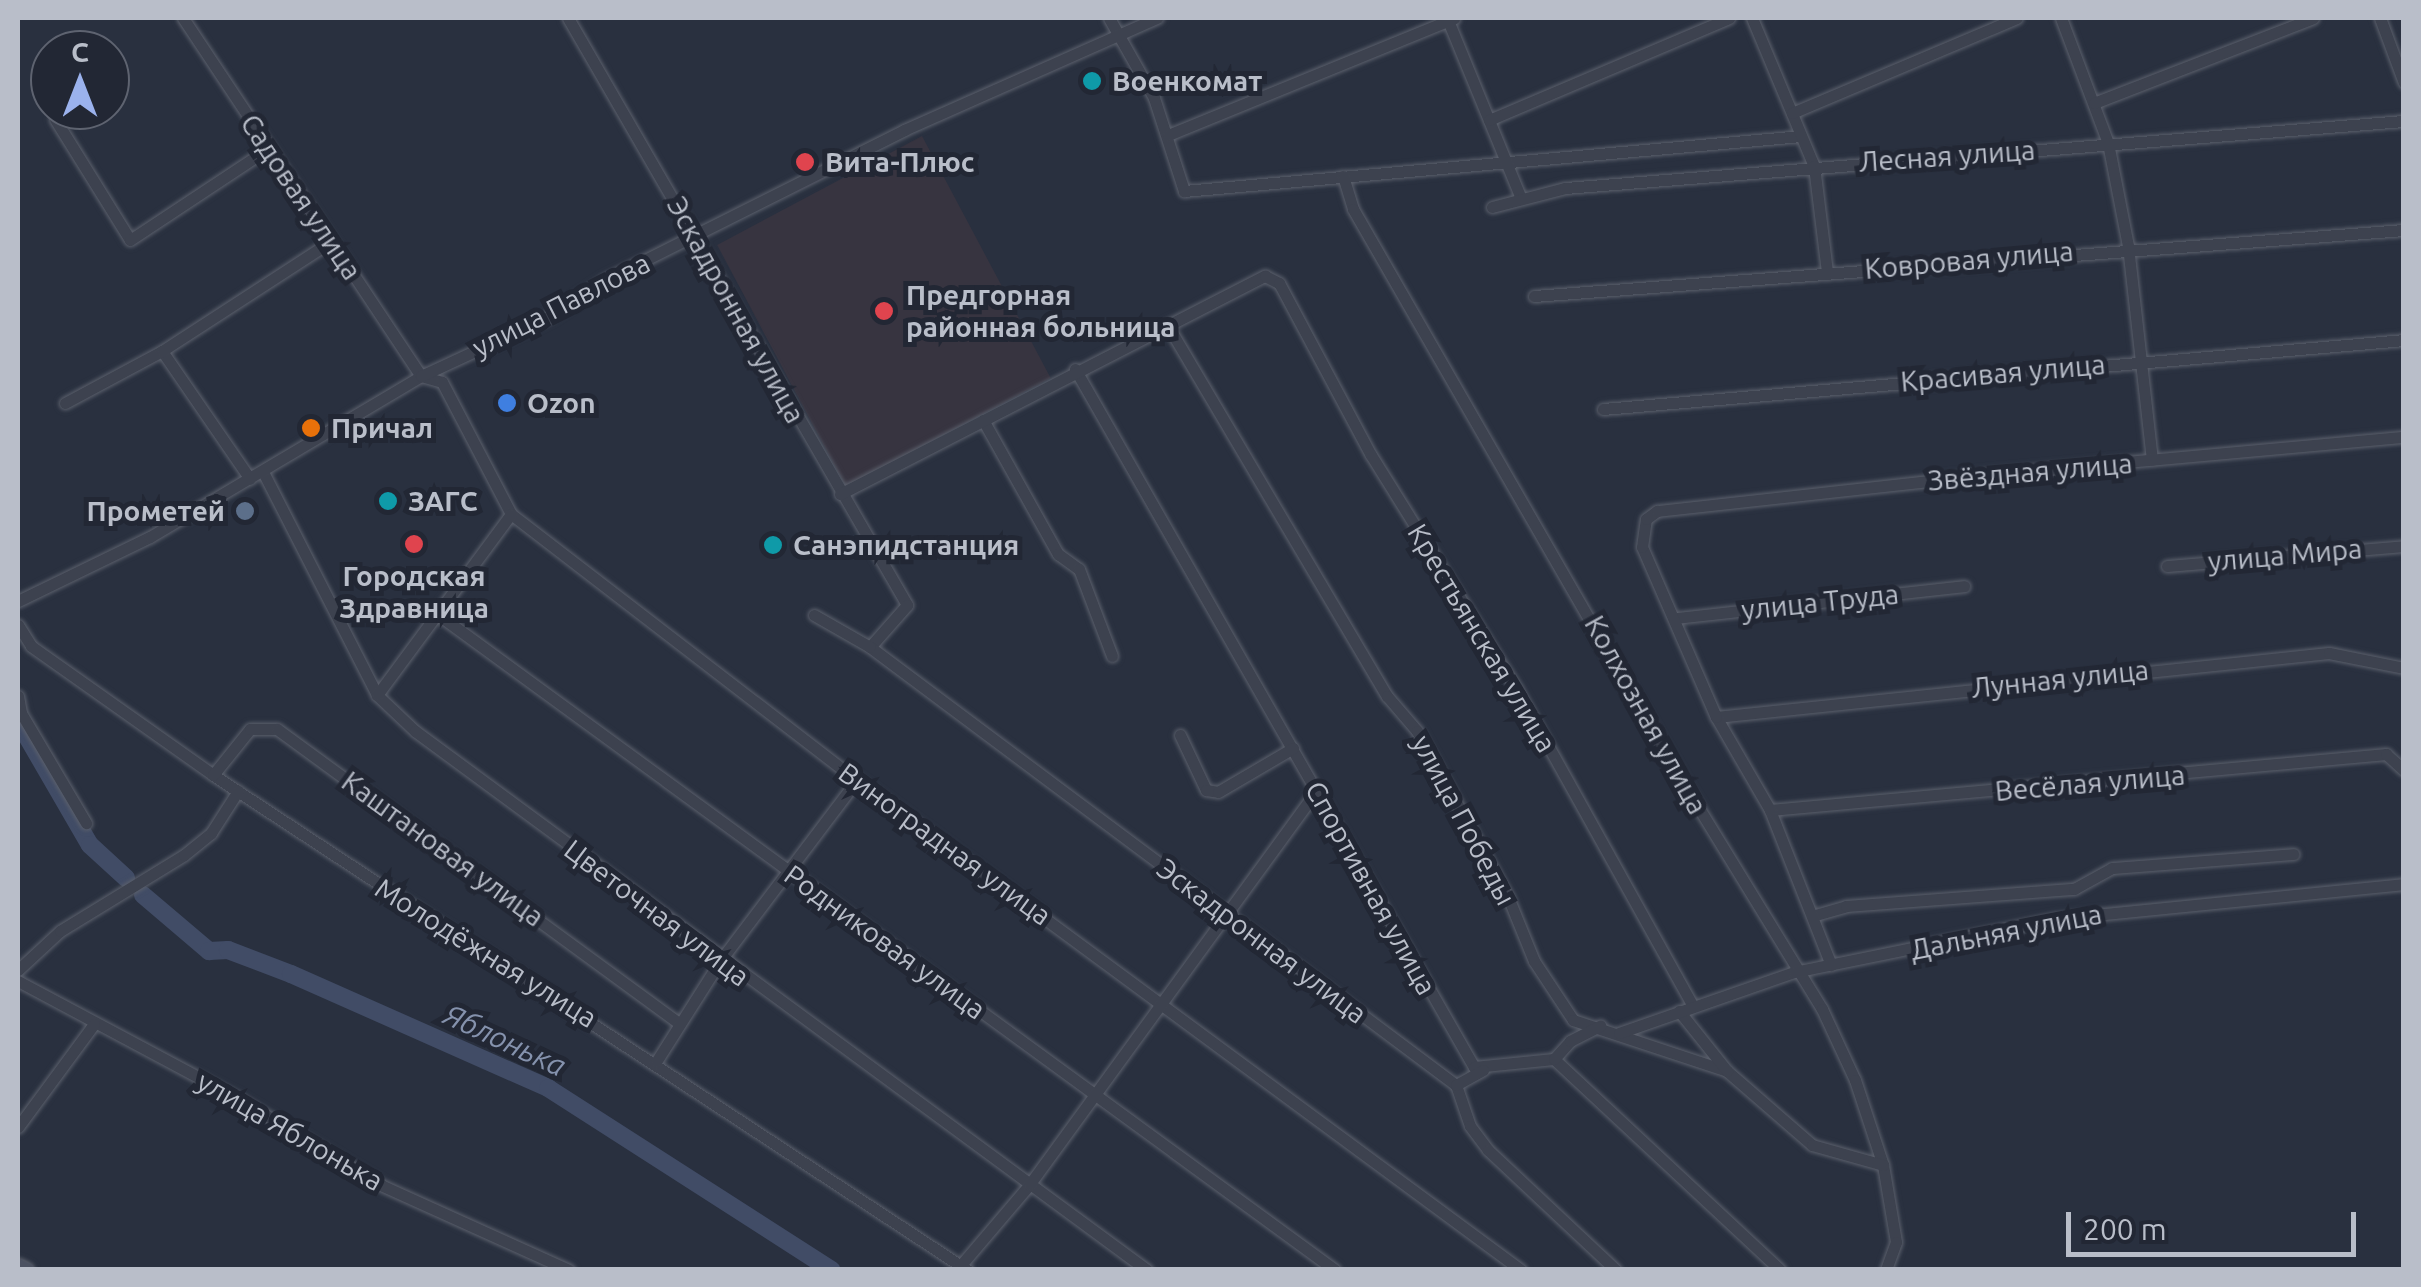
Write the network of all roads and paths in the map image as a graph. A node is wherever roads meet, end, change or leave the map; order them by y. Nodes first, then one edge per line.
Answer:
1 (183, 18) edge
2 (568, 18) edge
3 (1109, 18) edge
4 (1157, 18) edge
5 (1450, 18) edge
6 (1729, 18) edge
7 (1752, 18) edge
8 (2017, 18) edge
9 (2061, 18) edge
10 (2314, 18) edge
11 (2380, 18) edge
12 (1116, 34) junction
13 (2404, 83) edge
14 (2094, 104) junction
15 (1792, 113) junction
16 (1489, 120) junction
17 (2404, 121) edge
18 (61, 130) edge
19 (1168, 135) junction
20 (1802, 136) junction
21 (2108, 143) junction
22 (266, 150) junction
23 (1505, 159) junction
24 (1814, 166) junction
25 (1343, 176) junction
26 (1521, 198) junction
27 (1492, 208) dead end
28 (2404, 230) edge
29 (696, 238) junction
30 (330, 242) junction
31 (2128, 246) junction
32 (1827, 272) junction
33 (1534, 296) dead end
34 (1168, 326) junction
35 (2404, 340) edge
36 (162, 351) junction
37 (2141, 360) junction
38 (1075, 370) junction
39 (421, 376) junction
40 (66, 403) dead end
41 (1603, 410) dead end
42 (982, 420) junction
43 (2404, 437) edge
44 (2152, 460) junction
45 (263, 472) junction
46 (250, 479) junction
47 (840, 494) junction
48 (511, 514) junction
49 (2404, 546) edge
50 (2167, 566) dead end
51 (1964, 586) dead end
52 (18, 601) edge
53 (436, 613) junction
54 (814, 615) dead end
55 (1676, 618) junction
56 (18, 624) edge
57 (870, 648) junction
58 (1112, 656) dead end
59 (2404, 668) edge
60 (377, 695) junction
61 (18, 696) edge
62 (19, 713) edge
63 (1716, 717) junction
64 (1180, 735) dead end
65 (1293, 748) junction
66 (2404, 770) edge
67 (214, 775) junction
68 (858, 780) junction
69 (1316, 790) junction
70 (238, 791) junction
71 (1770, 810) junction
72 (86, 822) dead end
73 (2293, 854) dead end
74 (790, 872) junction
75 (2404, 884) edge
76 (1812, 916) junction
77 (1230, 917) junction
78 (720, 961) junction
79 (1832, 965) junction
80 (18, 970) edge
81 (1794, 972) junction
82 (18, 981) edge
83 (1163, 1004) junction
84 (1693, 1006) junction
85 (1679, 1011) junction
86 (678, 1022) junction
87 (94, 1024) junction
88 (1600, 1026) junction
89 (1620, 1033) junction
90 (1554, 1059) junction
91 (656, 1062) junction
92 (1483, 1070) junction
93 (1727, 1071) junction
94 (1456, 1085) junction
95 (1094, 1096) junction
96 (18, 1127) edge
97 (1883, 1165) junction
98 (1029, 1185) junction
99 (18, 1266) edge
100 (964, 1267) edge
101 (564, 1269) edge
102 (26, 1270) edge
103 (1148, 1270) edge
104 (1335, 1270) edge
105 (1521, 1270) edge
106 (1616, 1270) edge
107 (1780, 1270) edge
108 (1886, 1270) edge

1 - 22 street, Садовая улица
2 - 29 street, Эскадронная улица
3 - 12 street
4 - 12 street, улица Павлова
5 - 16 street
5 - 19 street
6 - 16 street
7 - 15 street
8 - 15 street
9 - 14 street
10 - 14 street
11 - 13 street
12 - 19 street
12 - 29 street, улица Павлова
14 - 21 street
15 - 20 street
16 - 23 street
17 - 21 street, Лесная улица
18 - 22 street
19 - 25 street
20 - 23 street
20 - 24 street
21 - 24 street, Лесная улица
21 - 31 street
22 - 30 street, Садовая улица
23 - 25 street
23 - 26 street
24 - 26 street, Лесная улица
24 - 32 street
25 - 81 street, Колхозная улица
26 - 27 street, Лесная улица
28 - 31 street, Ковровая улица
29 - 39 street, улица Павлова
29 - 47 street, Эскадронная улица
30 - 36 street
30 - 39 street, Садовая улица
31 - 32 street, Ковровая улица
31 - 37 street
32 - 33 street, Ковровая улица
34 - 38 street
34 - 84 street, Крестьянская улица
34 - 88 street, улица Победы
35 - 37 street, Красивая улица
36 - 40 street
36 - 46 street
37 - 41 street, Красивая улица
37 - 44 street
38 - 42 street
38 - 65 street, Спортивная улица
39 - 45 street, улица Павлова
39 - 48 street, Виноградная улица
42 - 47 street
42 - 58 street
43 - 44 street, Звёздная улица
44 - 55 street, Звёздная улица
45 - 46 street, улица Павлова
45 - 60 street, Цветочная улица
46 - 52 street, улица Павлова
47 - 57 street, Эскадронная улица
48 - 53 street
48 - 68 street, Виноградная улица
49 - 50 street, улица Мира
51 - 55 street, улица Труда
53 - 60 street
53 - 74 street, Родниковая улица
54 - 57 street, Эскадронная улица
55 - 63 street
56 - 67 street, Молодёжная улица
57 - 77 street, Эскадронная улица
59 - 63 street, Лунная улица
60 - 78 street, Цветочная улица
61 - 62 street
62 - 72 street
63 - 71 street
64 - 65 street
65 - 69 street, Спортивная улица
66 - 71 street, Весёлая улица
67 - 70 street, Молодёжная улица
67 - 86 street, Каштановая улица
68 - 74 street
68 - 83 street, Виноградная улица
69 - 77 street
69 - 92 street, Спортивная улица
70 - 80 street
70 - 91 street, Молодёжная улица
71 - 76 street
73 - 76 street
74 - 78 street
74 - 95 street, Родниковая улица
75 - 79 street, Дальняя улица
76 - 79 street
77 - 83 street
77 - 94 street, Эскадронная улица
78 - 86 street
78 - 98 street, Цветочная улица
79 - 81 street, Дальняя улица
81 - 84 street, Дальняя улица
81 - 97 street, Колхозная улица
82 - 87 street, улица Яблонька
83 - 95 street
83 - 105 street, Виноградная улица
84 - 85 street, Дальняя улица
85 - 89 street, Дальняя улица
85 - 93 street
86 - 91 street
87 - 96 street
87 - 101 street, улица Яблонька
88 - 89 street, улица Победы
88 - 90 street
89 - 93 street, улица Победы
90 - 92 street
90 - 107 street
91 - 100 street, Молодёжная улица
92 - 94 street
93 - 97 street, улица Победы
94 - 106 street
95 - 98 street
95 - 104 street, Родниковая улица
97 - 108 street, Колхозная улица
98 - 100 street
98 - 103 street, Цветочная улица
99 - 102 main road

